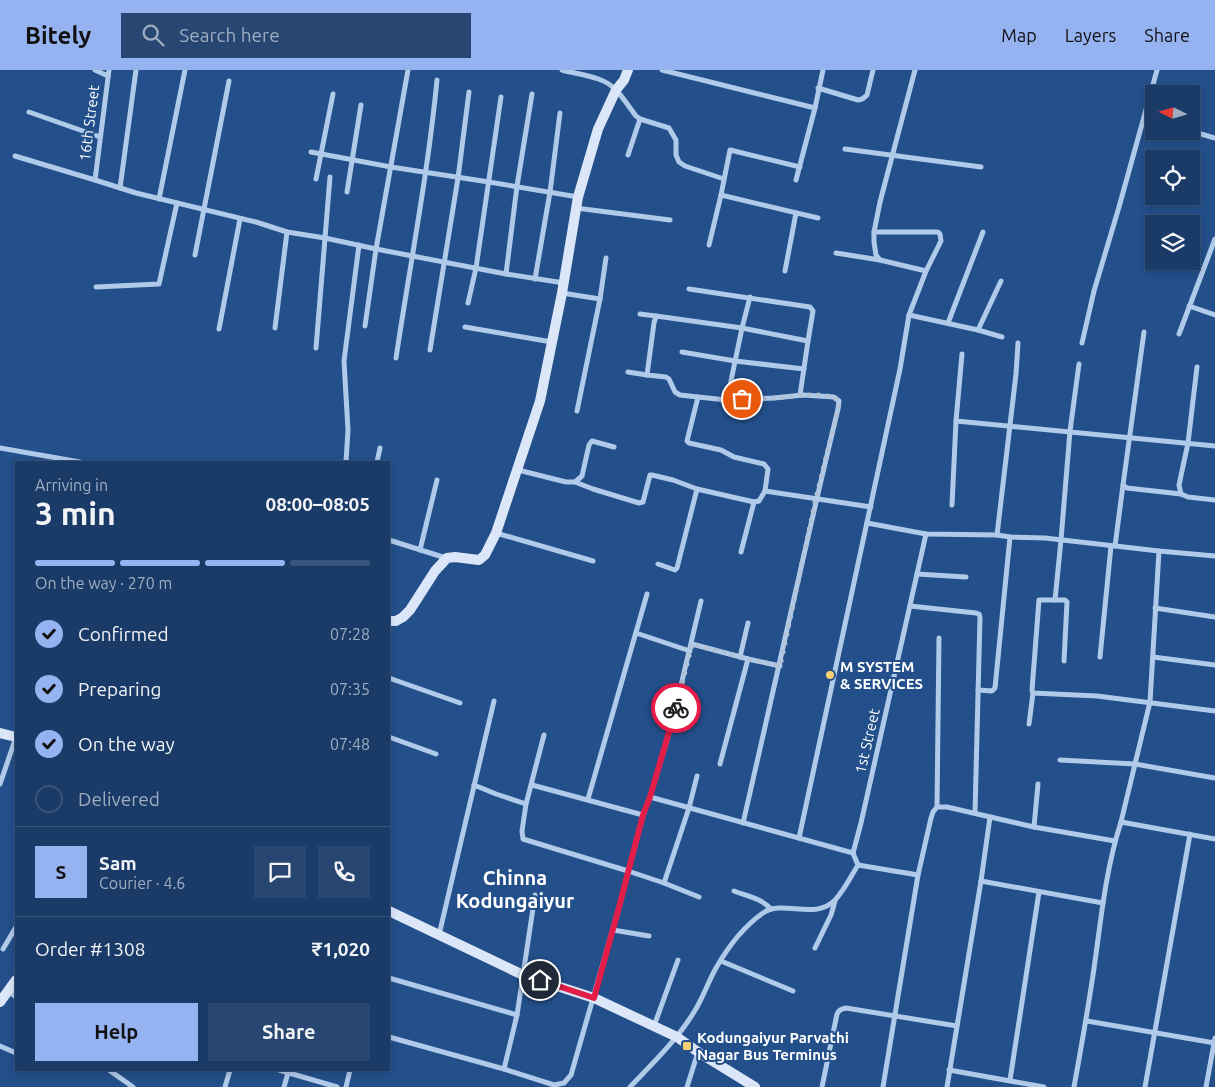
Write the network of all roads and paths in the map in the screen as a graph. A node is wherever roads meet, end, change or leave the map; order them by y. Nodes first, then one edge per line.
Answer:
1 (95, 70) edge
2 (136, 70) edge
3 (185, 70) edge
4 (408, 70) edge
5 (562, 70) edge
6 (628, 70) edge
7 (662, 70) edge
8 (822, 70) edge
9 (873, 70) edge
10 (915, 70) edge
11 (1157, 70) edge
12 (108, 73) edge
13 (437, 80) dead end
14 (229, 81) dead end
15 (1153, 85) edge
16 (818, 88) junction
17 (616, 90) junction
18 (469, 92) dead end
19 (333, 94) dead end
20 (532, 94) dead end
21 (501, 97) dead end
22 (361, 105) dead end
23 (815, 108) junction
24 (29, 112) dead end
25 (560, 113) dead end
26 (1145, 116) edge
27 (640, 119) junction
28 (1200, 134) edge
29 (100, 137) junction
30 (1215, 138) edge
31 (845, 149) dead end
32 (311, 152) dead end
33 (321, 154) junction
34 (628, 155) dead end
35 (892, 155) junction
36 (15, 156) dead end
37 (352, 160) junction
38 (391, 167) junction
39 (800, 167) junction
40 (981, 167) dead end
41 (426, 172) junction
42 (330, 177) dead end
43 (458, 178) junction
44 (316, 179) dead end
45 (724, 179) junction
46 (95, 180) junction
47 (796, 180) dead end
48 (489, 182) junction
49 (517, 186) junction
50 (120, 188) junction
51 (347, 192) dead end
52 (550, 192) junction
53 (721, 194) junction
54 (159, 199) junction
55 (577, 202) junction
56 (177, 203) junction
57 (203, 210) junction
58 (796, 213) junction
59 (818, 218) dead end
60 (240, 219) junction
61 (670, 220) dead end
62 (287, 232) junction
63 (874, 232) junction
64 (983, 232) dead end
65 (325, 238) junction
66 (1215, 240) edge
67 (709, 245) dead end
68 (359, 246) junction
69 (376, 249) junction
70 (836, 253) dead end
71 (195, 255) dead end
72 (412, 256) junction
73 (606, 258) dead end
74 (880, 260) junction
75 (444, 262) junction
76 (476, 268) junction
77 (784, 271) dead end
78 (926, 271) junction
79 (506, 274) junction
80 (535, 279) junction
81 (1000, 281) dead end
82 (96, 288) dead end
83 (563, 288) junction
84 (689, 289) dead end
85 (750, 297) junction
86 (600, 299) junction
87 (468, 303) dead end
88 (1189, 306) junction
89 (640, 314) dead end
90 (909, 315) junction
91 (1215, 315) edge
92 (656, 316) junction
93 (948, 323) junction
94 (365, 326) dead end
95 (465, 327) dead end
96 (275, 328) dead end
97 (742, 328) junction
98 (219, 329) dead end
99 (978, 330) junction
100 (1144, 332) dead end
101 (1178, 334) dead end
102 (1002, 337) dead end
103 (808, 341) junction
104 (553, 342) junction
105 (1018, 343) dead end
106 (1082, 343) dead end
107 (316, 348) dead end
108 (430, 350) dead end
109 (682, 352) dead end
110 (962, 354) dead end
111 (396, 358) dead end
112 (735, 361) junction
113 (1079, 364) dead end
114 (1197, 367) dead end
115 (804, 369) junction
116 (628, 372) dead end
117 (647, 375) junction
118 (800, 395) junction
119 (698, 398) junction
120 (727, 400) junction
121 (577, 411) dead end
122 (956, 421) junction
123 (1010, 426) junction
124 (1070, 431) junction
125 (1130, 437) junction
126 (1188, 443) junction
127 (1215, 446) edge
128 (614, 447) dead end
129 (0, 448) edge
130 (380, 448) dead end
131 (74, 461) edge
132 (346, 461) edge
133 (377, 461) edge
134 (518, 470) junction
135 (437, 480) dead end
136 (575, 482) junction
137 (1123, 485) junction
138 (697, 489) junction
139 (765, 491) junction
140 (1182, 494) junction
141 (816, 498) junction
142 (1215, 500) edge
143 (754, 502) junction
144 (952, 505) dead end
145 (871, 507) junction
146 (867, 523) junction
147 (496, 533) junction
148 (926, 534) junction
149 (997, 535) junction
150 (1010, 537) junction
151 (390, 540) edge
152 (1061, 540) junction
153 (1113, 546) junction
154 (420, 550) junction
155 (1159, 551) junction
156 (741, 552) dead end
157 (1215, 556) edge
158 (447, 558) junction
159 (593, 561) dead end
160 (658, 564) dead end
161 (917, 574) junction
162 (966, 577) dead end
163 (647, 594) dead end
164 (1055, 600) junction
165 (701, 601) dead end
166 (910, 606) junction
167 (1156, 608) junction
168 (1215, 617) edge
169 (390, 621) edge
170 (748, 623) dead end
171 (636, 633) junction
172 (939, 638) dead end
173 (692, 644) junction
174 (690, 652) junction
175 (740, 657) junction
176 (1100, 657) dead end
177 (1153, 658) junction
178 (748, 659) junction
179 (1064, 661) dead end
180 (1215, 665) edge
181 (780, 666) junction
182 (390, 678) edge
183 (978, 690) junction
184 (1033, 693) junction
185 (494, 701) dead end
186 (1150, 702) junction
187 (460, 703) dead end
188 (1215, 711) edge
189 (1029, 724) dead end
190 (0, 733) edge
191 (544, 735) dead end
192 (15, 737) edge
193 (390, 737) edge
194 (15, 740) edge
195 (436, 754) dead end
196 (1060, 760) dead end
197 (720, 764) dead end
198 (1135, 764) junction
199 (697, 776) dead end
200 (1215, 778) edge
201 (0, 784) edge
202 (532, 784) junction
203 (1038, 784) dead end
204 (474, 785) junction
205 (650, 797) junction
206 (588, 800) junction
207 (526, 804) junction
208 (937, 807) junction
209 (689, 808) junction
210 (975, 813) junction
211 (643, 815) junction
212 (990, 817) junction
213 (1121, 822) junction
214 (743, 823) junction
215 (1034, 827) junction
216 (1190, 834) junction
217 (799, 838) junction
218 (1215, 840) edge
219 (1115, 841) junction
220 (853, 853) junction
221 (858, 865) junction
222 (628, 871) junction
223 (918, 875) junction
224 (981, 881) junction
225 (664, 883) junction
226 (734, 891) dead end
227 (1039, 892) junction
228 (535, 895) dead end
229 (699, 897) dead end
230 (835, 900) junction
231 (1103, 903) junction
232 (771, 909) junction
233 (390, 912) edge
234 (15, 929) edge
235 (613, 930) junction
236 (439, 935) junction
237 (649, 936) dead end
238 (815, 948) dead end
239 (3, 949) dead end
240 (678, 960) dead end
241 (721, 961) junction
242 (523, 975) junction
243 (390, 978) edge
244 (793, 991) dead end
245 (12, 994) edge
246 (594, 998) junction
247 (0, 1002) edge
248 (517, 1015) junction
249 (896, 1016) junction
250 (1087, 1021) junction
251 (957, 1026) junction
252 (654, 1027) junction
253 (1154, 1032) junction
254 (390, 1037) edge
255 (677, 1037) junction
256 (1215, 1041) edge
257 (0, 1046) edge
258 (698, 1052) junction
259 (15, 1053) edge
260 (504, 1069) junction
261 (950, 1070) junction
262 (110, 1071) edge
263 (230, 1071) edge
264 (281, 1071) edge
265 (350, 1071) edge
266 (288, 1073) junction
267 (1010, 1080) junction
268 (749, 1086) edge
269 (133, 1087) edge
270 (225, 1087) edge
271 (284, 1087) edge
272 (337, 1087) edge
273 (346, 1087) edge
274 (630, 1087) edge
275 (686, 1087) edge
276 (822, 1087) edge
277 (883, 1087) edge
278 (947, 1087) edge
279 (1044, 1087) edge
280 (1074, 1087) edge
281 (1145, 1087) edge
282 (1206, 1087) edge

1 - 12 street
2 - 50 street
3 - 54 street
4 - 38 street
5 - 17 street
6 - 17 street
7 - 23 street
8 - 16 street
9 - 16 street
10 - 35 street
11 - 15 street
12 - 29 street, 16th Street
13 - 41 street
14 - 57 street
16 - 23 street
17 - 27 street
17 - 55 street
18 - 43 street
19 - 33 street
20 - 49 street
21 - 48 street
22 - 37 street
23 - 39 street
24 - 29 street
25 - 52 street
26 - 106 street
27 - 34 street
27 - 45 street
28 - 30 street
29 - 46 street, 16th Street
31 - 35 street
32 - 33 street
33 - 37 street
33 - 44 street
35 - 40 street
35 - 63 street
36 - 46 street
37 - 38 street
37 - 51 street
38 - 41 street
38 - 69 street
39 - 45 street
39 - 47 street
41 - 43 street
41 - 72 street
42 - 65 street
43 - 48 street
43 - 75 street
45 - 53 street
46 - 50 street
48 - 49 street
48 - 76 street
49 - 52 street
49 - 79 street
50 - 54 street
52 - 55 street
52 - 80 street
53 - 58 street
53 - 67 street
54 - 56 street
55 - 61 street
55 - 83 street
56 - 57 street
56 - 82 street
57 - 60 street
57 - 71 street
58 - 59 street
58 - 77 street
60 - 62 street
60 - 98 street
62 - 65 street
62 - 96 street
63 - 74 street
63 - 78 street
64 - 93 street
65 - 68 street
65 - 107 street
66 - 88 street
68 - 69 street
68 - 132 street
69 - 72 street
69 - 94 street
70 - 74 street
72 - 75 street
72 - 111 street
73 - 86 street
74 - 78 street
75 - 76 street
75 - 108 street
76 - 79 street
76 - 87 street
78 - 90 street
79 - 80 street
80 - 83 street
81 - 99 street
83 - 86 street
83 - 104 street
84 - 85 street
85 - 97 street
85 - 103 street
86 - 121 street
88 - 91 street
88 - 101 street
89 - 92 street
90 - 93 street
90 - 145 street
92 - 97 street
92 - 117 street
93 - 99 street
95 - 104 street
97 - 103 street
97 - 112 street
99 - 102 street
100 - 125 street
103 - 115 street
104 - 134 street
105 - 123 street
109 - 112 street
110 - 122 street
112 - 115 street
112 - 120 street
113 - 124 street
114 - 126 street
115 - 118 street
116 - 117 street
117 - 119 street
118 - 120 street
118 - 141 street
119 - 120 street
119 - 139 street
122 - 123 street
122 - 144 street
123 - 124 street
123 - 149 street
124 - 125 street
124 - 152 street
125 - 126 street
125 - 137 street
126 - 127 street
126 - 140 street
128 - 136 street
129 - 131 street
130 - 133 street
134 - 136 street
134 - 147 street
135 - 154 street
136 - 138 street
137 - 140 street
137 - 153 street
138 - 143 street
138 - 160 street
139 - 141 street
139 - 143 street
140 - 142 street
141 - 145 street
141 - 181 street
143 - 156 street
145 - 146 street
146 - 148 street
146 - 217 street
147 - 158 street
147 - 159 street
148 - 149 street
148 - 161 street, 1st Street
149 - 150 street
150 - 152 street
150 - 183 street
151 - 154 street
152 - 153 street
152 - 164 street
153 - 155 street
153 - 176 street
154 - 158 street
155 - 157 street
155 - 167 street
158 - 169 street
161 - 162 street
161 - 166 street, 1st Street
163 - 171 street
164 - 179 street
164 - 184 street
165 - 173 street
166 - 183 street
166 - 220 street, 1st Street
167 - 168 street
167 - 177 street
170 - 175 street
171 - 174 street
171 - 206 street
172 - 208 street
173 - 174 street
173 - 175 street
174 - 205 street
175 - 178 street
177 - 180 street
177 - 186 street
178 - 181 street
178 - 197 street
181 - 214 street
182 - 187 street
183 - 210 street
184 - 186 street
184 - 189 street
185 - 204 street
186 - 188 street
186 - 198 street
190 - 192 street
191 - 202 street
193 - 195 street
194 - 201 street
196 - 198 street
198 - 200 street
198 - 213 street
199 - 209 street
202 - 206 street
202 - 207 street
203 - 215 street
204 - 207 street
204 - 236 street
205 - 209 street
205 - 211 street
206 - 211 street
207 - 222 street
208 - 210 street
208 - 223 street
209 - 214 street
209 - 225 street
210 - 212 street
211 - 222 street
212 - 215 street
212 - 224 street
213 - 216 street
213 - 219 street
214 - 217 street
215 - 219 street
216 - 218 street
216 - 253 street
217 - 220 street
219 - 231 street
220 - 221 street
221 - 223 street
221 - 230 street
222 - 225 street
222 - 235 street
223 - 249 street
224 - 227 street
224 - 251 street
225 - 229 street
226 - 232 street
227 - 231 street
227 - 267 street
228 - 242 street
230 - 232 street
230 - 238 street
231 - 250 street
232 - 241 street
233 - 236 street
234 - 239 street
235 - 237 street
235 - 246 street
236 - 242 street
240 - 252 street
241 - 244 street
241 - 255 street
242 - 246 street
242 - 248 street
243 - 248 street
245 - 247 street
246 - 252 street
246 - 260 street
248 - 260 street
249 - 251 street
249 - 276 street
249 - 277 street
250 - 253 street
250 - 280 street
251 - 261 street
252 - 255 street
253 - 256 street
253 - 281 street
254 - 260 street
255 - 258 street
255 - 274 street
256 - 282 street
257 - 259 street
258 - 268 street
258 - 275 street
261 - 267 street
261 - 278 street
262 - 269 street
263 - 270 street
264 - 266 street
265 - 273 street
266 - 271 street
266 - 272 street
267 - 279 street

